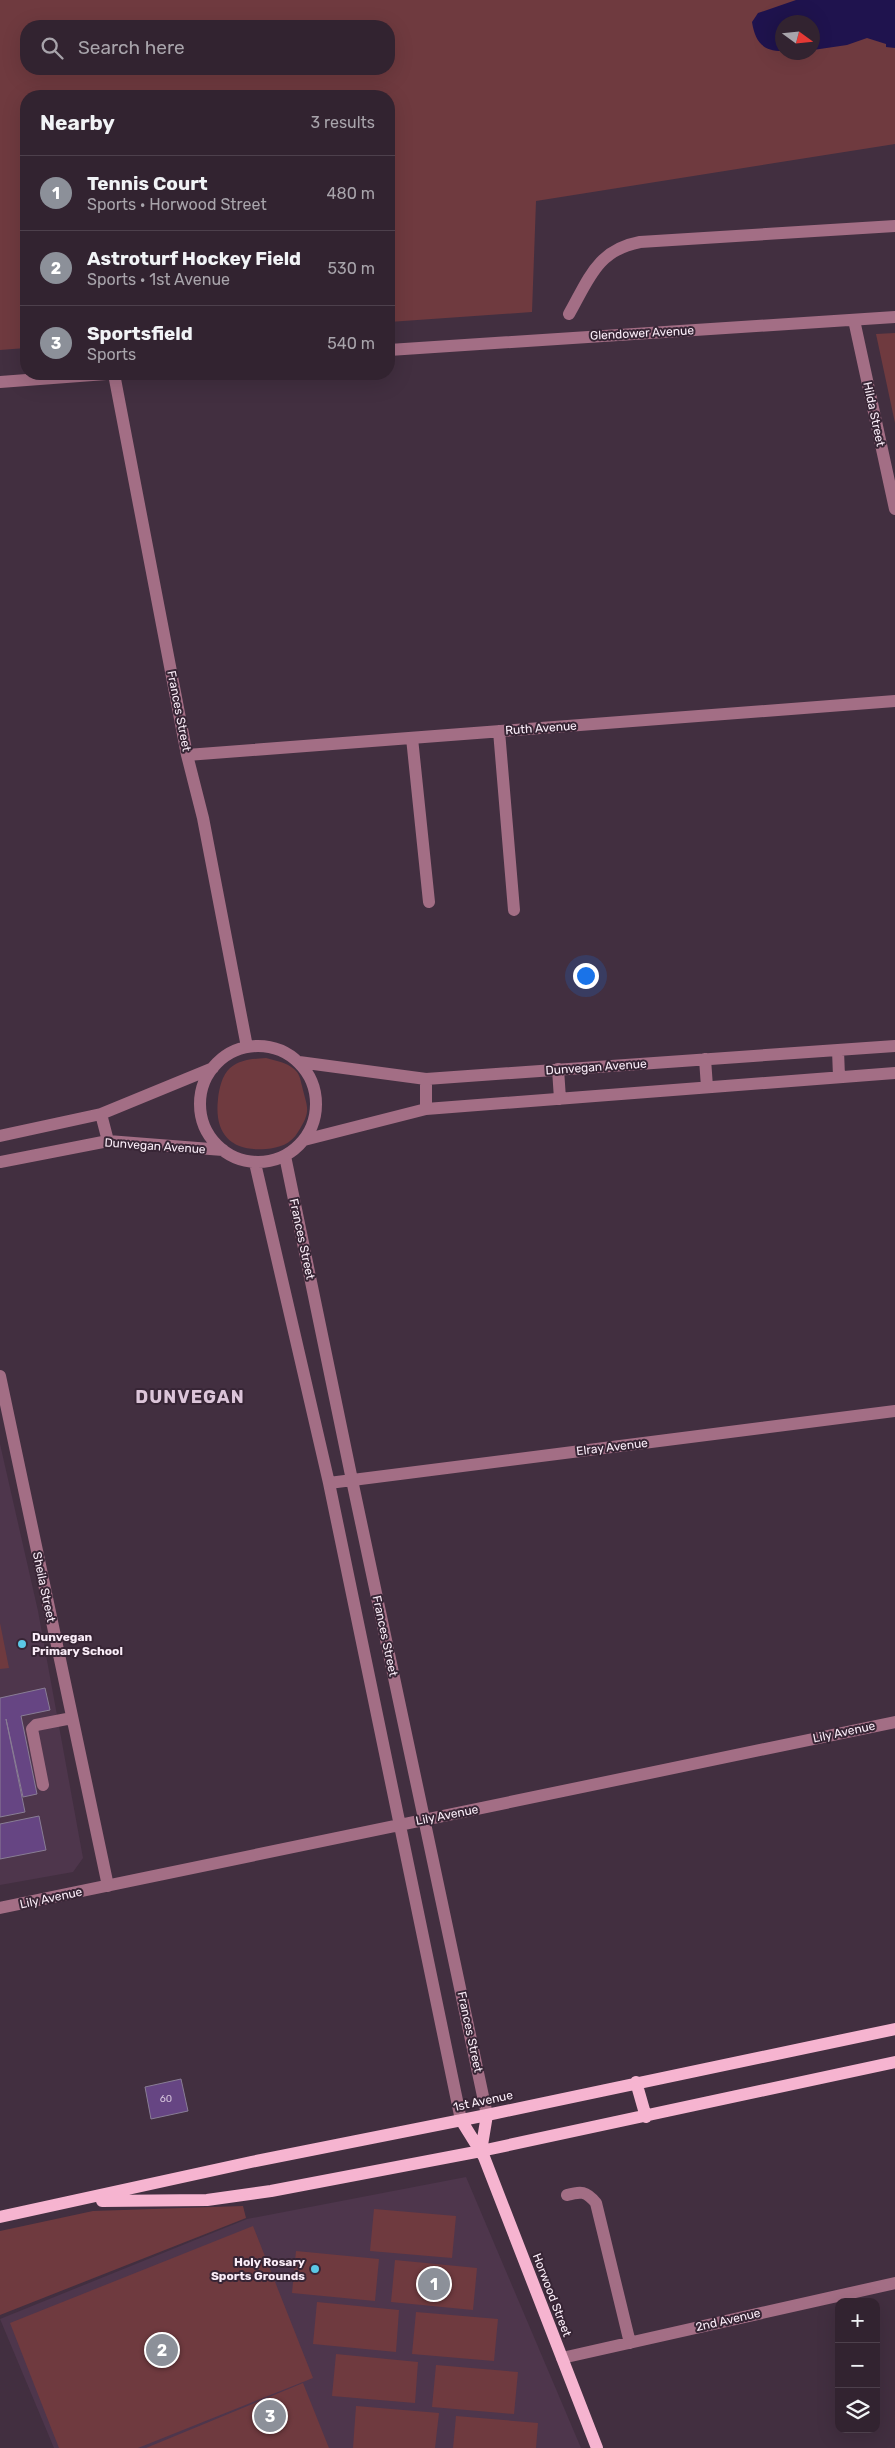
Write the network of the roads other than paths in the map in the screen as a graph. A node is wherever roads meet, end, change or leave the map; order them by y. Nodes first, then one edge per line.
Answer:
1 (895, 226) edge
2 (569, 314) dead end
3 (895, 317) edge
4 (854, 320) junction
5 (395, 350) edge
6 (26, 380) edge
7 (115, 380) edge
8 (0, 382) edge
9 (895, 509) edge
10 (895, 701) edge
11 (499, 731) junction
12 (412, 738) junction
13 (187, 755) junction
14 (428, 902) dead end
15 (514, 910) dead end
16 (895, 1046) edge
17 (247, 1047) junction
18 (838, 1050) junction
19 (705, 1059) junction
20 (299, 1062) junction
21 (213, 1068) junction
22 (558, 1069) junction
23 (895, 1073) edge
24 (839, 1077) junction
25 (426, 1078) junction
26 (707, 1087) junction
27 (560, 1099) junction
28 (426, 1109) junction
29 (100, 1114) junction
30 (0, 1136) edge
31 (304, 1140) junction
32 (108, 1141) junction
33 (223, 1150) junction
34 (285, 1156) junction
35 (0, 1162) edge
36 (255, 1162) junction
37 (0, 1376) edge
38 (895, 1411) edge
39 (352, 1480) junction
40 (328, 1482) junction
41 (72, 1718) junction
42 (895, 1722) edge
43 (43, 1785) dead end
44 (424, 1820) junction
45 (400, 1824) junction
46 (108, 1886) junction
47 (0, 1908) edge
48 (895, 2029) edge
49 (895, 2062) edge
50 (636, 2082) junction
51 (488, 2115) junction
52 (646, 2117) junction
53 (460, 2120) junction
54 (481, 2151) junction
55 (567, 2195) dead end
56 (77, 2201) junction
57 (0, 2217) edge
58 (895, 2283) edge
59 (630, 2342) junction
60 (562, 2358) junction
61 (597, 2448) edge

1 - 2 street
3 - 4 street, Glendower Avenue
4 - 5 street, Glendower Avenue
4 - 9 street, Hilda Street
6 - 8 street
7 - 13 street, Frances Street
10 - 11 street, Ruth Avenue
11 - 12 street, Ruth Avenue
11 - 15 street
12 - 13 street, Ruth Avenue
12 - 14 street
13 - 17 street, Frances Street
16 - 18 street, Dunvegan Avenue
17 - 20 street
17 - 21 street
18 - 19 street, Dunvegan Avenue
18 - 24 street
19 - 22 street, Dunvegan Avenue
19 - 26 street
20 - 25 street, Dunvegan Avenue
20 - 31 street
21 - 29 street
21 - 33 street
22 - 25 street, Dunvegan Avenue
22 - 27 street
23 - 24 street
24 - 26 street
25 - 28 street
26 - 27 street
27 - 28 street
28 - 31 street
29 - 30 street
29 - 32 street
31 - 34 street
32 - 33 street, Dunvegan Avenue
32 - 35 street, Dunvegan Avenue
33 - 36 street
34 - 36 street
34 - 39 street, Frances Street
36 - 40 street, Frances Street
37 - 41 street, Sheila Street
38 - 39 street, Elray Avenue
39 - 40 street, Elray Avenue
39 - 44 street, Frances Street
40 - 45 street, Frances Street
41 - 43 street
41 - 46 street, Sheila Street
42 - 44 street, Lily Avenue
44 - 45 street, Lily Avenue
44 - 51 street, Frances Street
45 - 46 street, Lily Avenue
45 - 53 street, Frances Street
46 - 47 street, Lily Avenue
48 - 50 main road, 1st Avenue
49 - 52 main road, 1st Avenue
50 - 51 main road, 1st Avenue
50 - 52 main road
51 - 53 main road, 1st Avenue
51 - 54 main road
52 - 54 main road, 1st Avenue
53 - 54 main road, Horwood Street
53 - 56 main road, 1st Avenue
54 - 56 main road, 1st Avenue
54 - 60 main road, Horwood Street
55 - 59 street
56 - 57 main road, 1st Avenue
58 - 59 street, 2nd Avenue
59 - 60 street, 2nd Avenue
60 - 61 main road, Horwood Street

